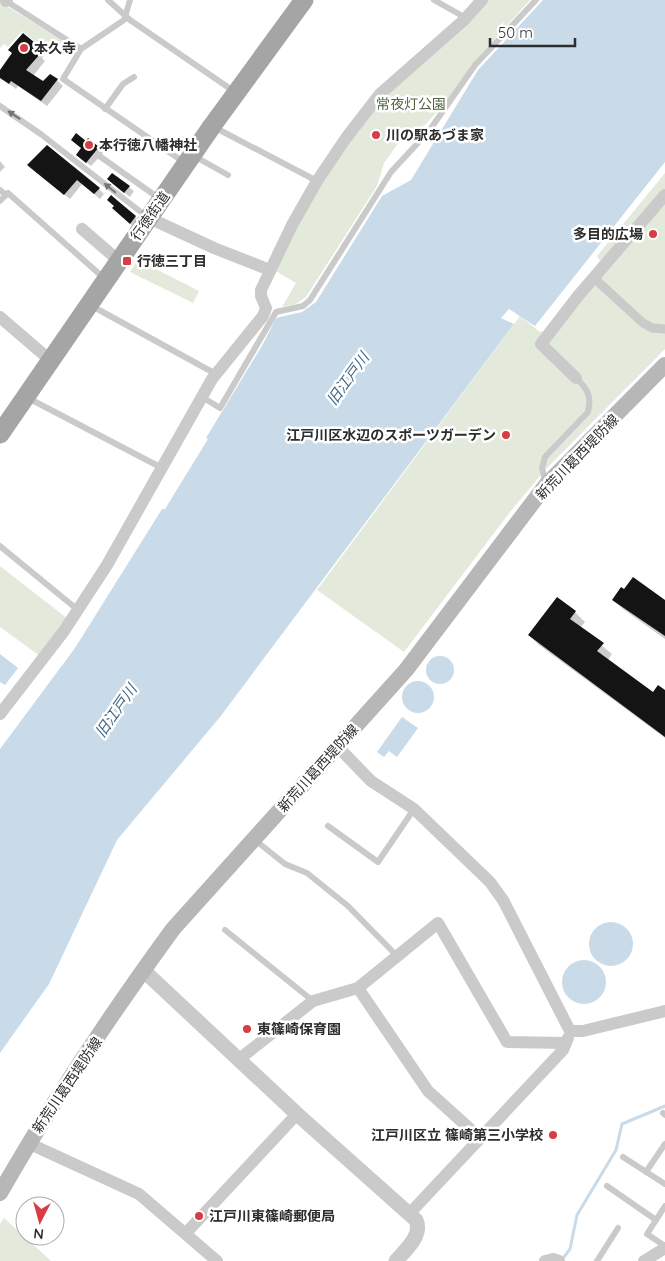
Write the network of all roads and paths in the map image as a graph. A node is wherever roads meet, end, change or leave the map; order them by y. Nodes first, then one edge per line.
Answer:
1 (6, 0) edge
2 (108, 0) edge
3 (130, 0) edge
4 (304, 0) edge
5 (434, 0) edge
6 (482, 0) edge
7 (536, 0) edge
8 (125, 15) junction
9 (466, 18) junction
10 (81, 49) junction
11 (134, 77) dead end
12 (236, 92) junction
13 (0, 106) edge
14 (105, 109) junction
15 (212, 126) junction
16 (98, 155) dead end
17 (189, 159) junction
18 (228, 175) dead end
19 (317, 181) junction
20 (0, 190) edge
21 (6, 195) junction
22 (665, 195) edge
23 (161, 200) junction
24 (0, 201) edge
25 (149, 218) junction
26 (82, 229) dead end
27 (118, 261) junction
28 (270, 270) junction
29 (594, 278) junction
30 (106, 280) junction
31 (89, 304) junction
32 (0, 318) edge
33 (665, 329) edge
34 (50, 360) junction
35 (665, 365) edge
36 (216, 374) junction
37 (576, 378) joint
38 (26, 397) junction
39 (202, 397) junction
40 (0, 434) edge
41 (162, 468) junction
42 (546, 485) junction
43 (0, 546) edge
44 (78, 610) junction
45 (0, 714) edge
46 (337, 746) junction
47 (414, 809) junction
48 (328, 826) dead end
49 (254, 839) junction
50 (225, 930) dead end
51 (398, 957) junction
52 (144, 970) junction
53 (358, 988) junction
54 (313, 1001) junction
55 (665, 1011) edge
56 (570, 1030) junction
57 (566, 1043) junction
58 (238, 1060) junction
59 (297, 1114) junction
60 (480, 1138) junction
61 (28, 1144) junction
62 (665, 1144) edge
63 (623, 1157) dead end
64 (646, 1172) junction
65 (665, 1184) edge
66 (607, 1186) dead end
67 (0, 1193) edge
68 (665, 1206) edge
69 (410, 1213) junction
70 (656, 1220) junction
71 (618, 1228) dead end
72 (186, 1233) junction
73 (665, 1247) edge
74 (217, 1261) edge
75 (396, 1261) edge
76 (598, 1261) edge
77 (644, 1261) edge

1 - 10 lane
2 - 8 lane
3 - 8 lane
4 - 12 main road, 行徳街道
5 - 9 lane
6 - 9 street
7 - 39 lane
8 - 10 lane
8 - 12 lane
9 - 19 street
10 - 14 lane
11 - 14 lane
12 - 15 main road, 行徳街道
25 -> 13 lane
14 - 17 lane
15 - 17 main road, 行徳街道
15 - 19 lane
16 - 23 lane
17 - 18 lane
17 - 23 main road, 行徳街道
19 - 28 street
20 - 21 lane
21 - 24 lane
21 - 30 lane
22 - 29 street
23 - 25 main road, 行徳街道
25 - 27 main road, 行徳街道
25 - 28 street
26 - 27 street
27 - 30 main road, 行徳街道
28 - 36 street
29 - 33 street
29 - 37 street
30 - 31 main road, 行徳街道
31 - 34 main road, 行徳街道
31 - 36 lane
32 - 34 street
34 - 38 main road, 行徳街道
35 - 42 main road, 新荒川葛西堤防線
36 - 39 street
37 - 42 lane
38 - 40 main road, 行徳街道
38 - 41 lane
39 - 41 street
41 - 44 street
42 - 46 main road, 新荒川葛西堤防線
43 - 44 lane
44 - 45 street
46 - 47 street
46 - 49 main road, 新荒川葛西堤防線
47 - 48 lane
47 - 56 street
49 - 51 lane
49 - 52 main road, 新荒川葛西堤防線
50 - 54 lane
51 - 53 street
51 - 57 street
52 - 58 street
52 - 61 main road, 新荒川葛西堤防線
53 - 54 street
53 - 60 street
54 - 58 street
55 - 56 street
56 - 57 street
57 - 60 street
58 - 59 street
59 - 69 street
59 - 72 street
60 - 69 street
61 - 67 main road, 新荒川葛西堤防線
61 - 72 street
62 - 64 lane
63 - 64 lane
64 - 65 lane
66 - 70 lane
68 - 70 lane
69 - 75 street
70 - 73 lane
71 - 76 lane
72 - 74 street
73 - 77 street

